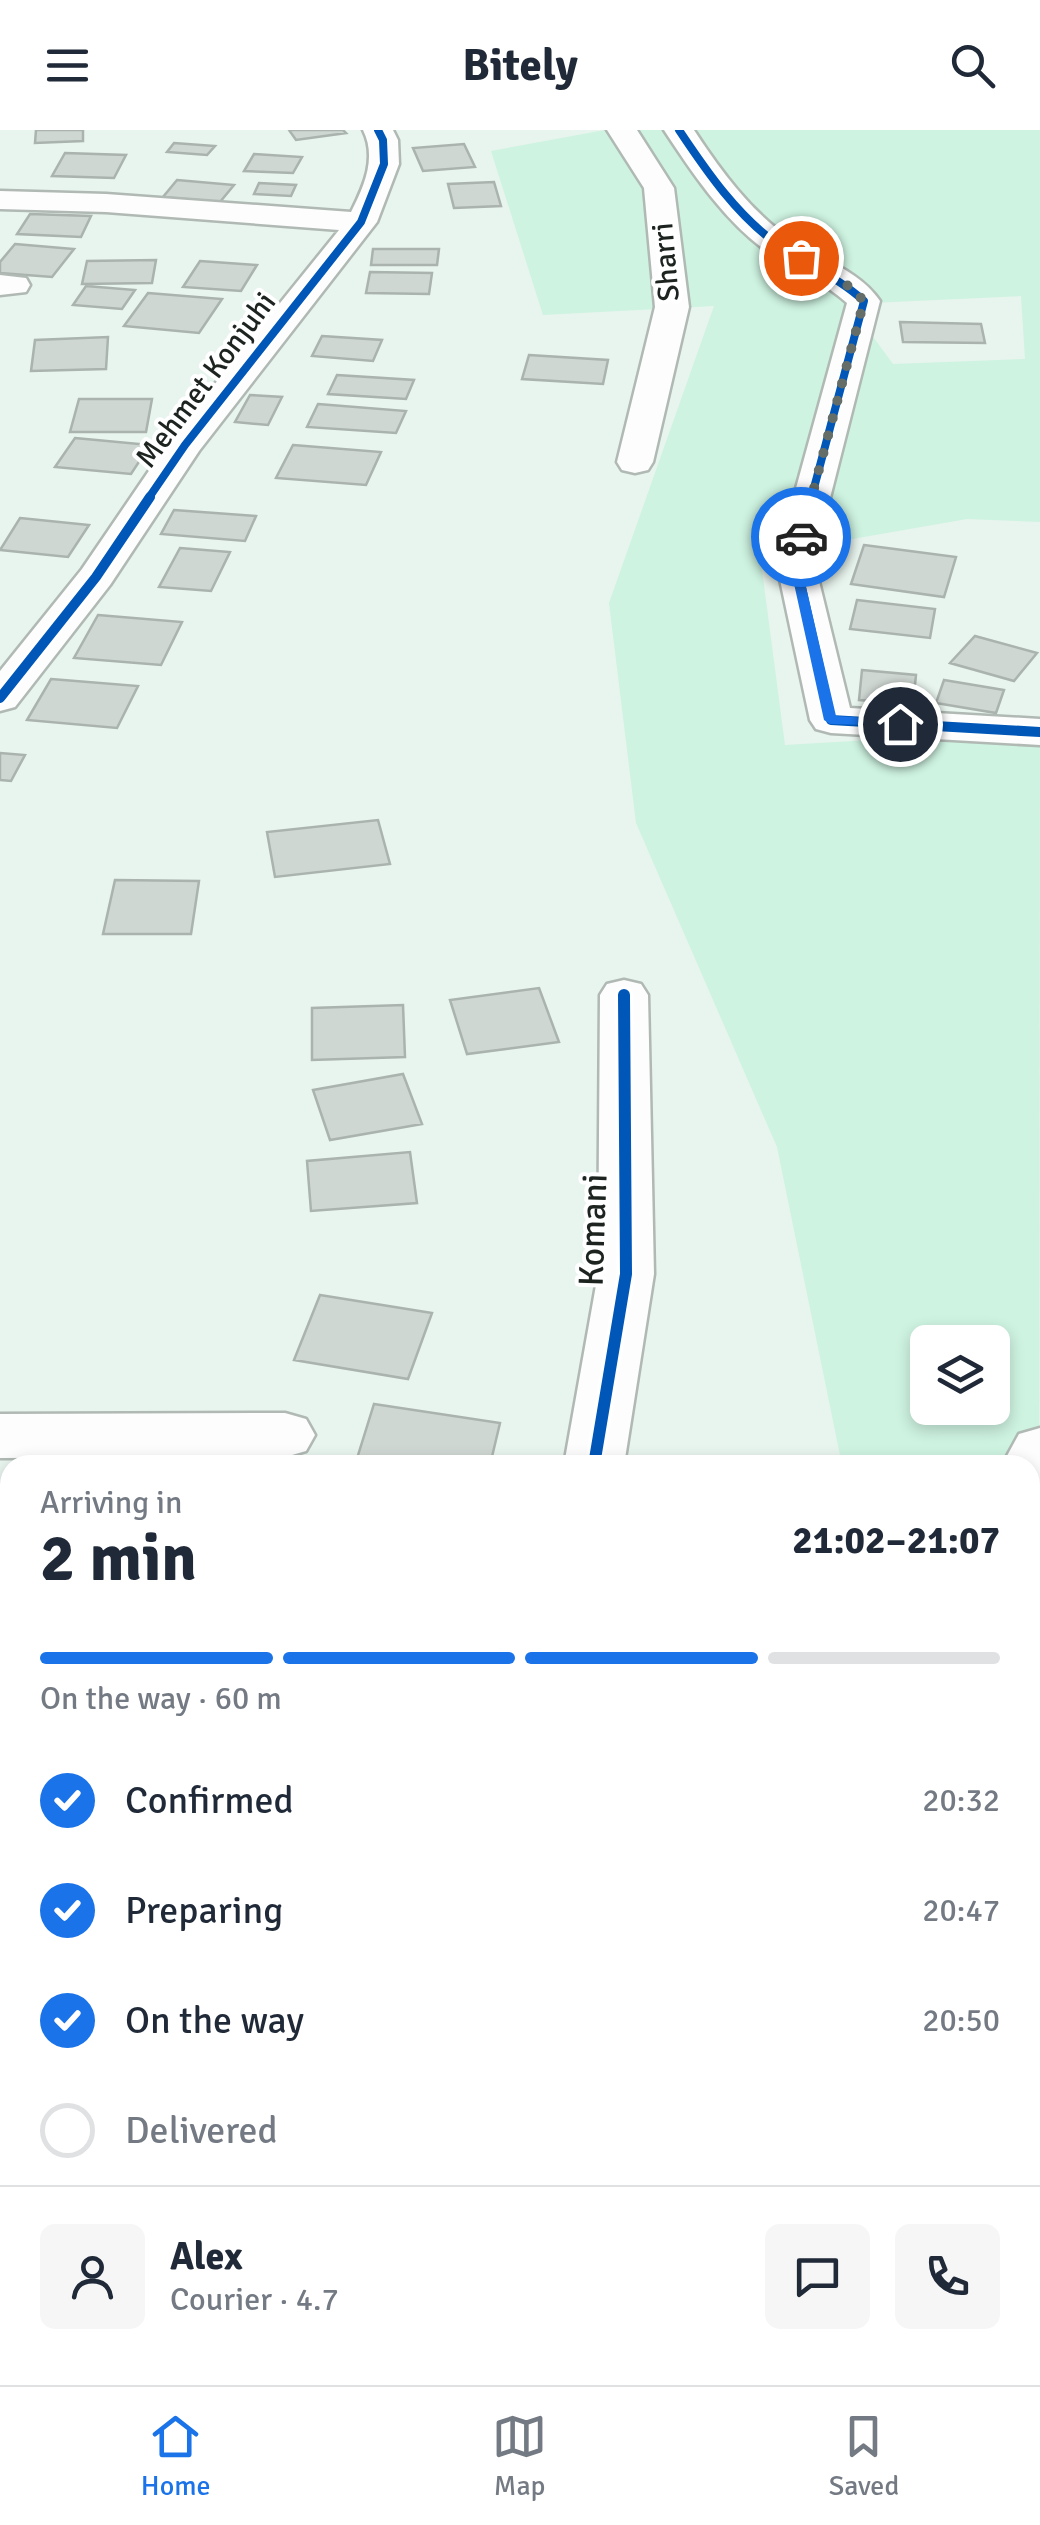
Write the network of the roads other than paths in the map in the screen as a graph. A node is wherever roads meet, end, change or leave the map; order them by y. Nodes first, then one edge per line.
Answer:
1 (378, 130) edge
2 (622, 130) edge
3 (679, 130) edge
4 (0, 200) edge
5 (362, 222) junction
6 (635, 462) dead end
7 (0, 698) edge
8 (1040, 732) edge
9 (624, 995) dead end
10 (285, 1435) dead end
11 (0, 1436) edge
12 (596, 1455) edge

1 - 5 street, Mehmet Konjuhi
2 - 6 street, Sharri
3 - 8 street
4 - 5 street
5 - 7 street, Mehmet Konjuhi
9 - 12 street, Komani
10 - 11 street

